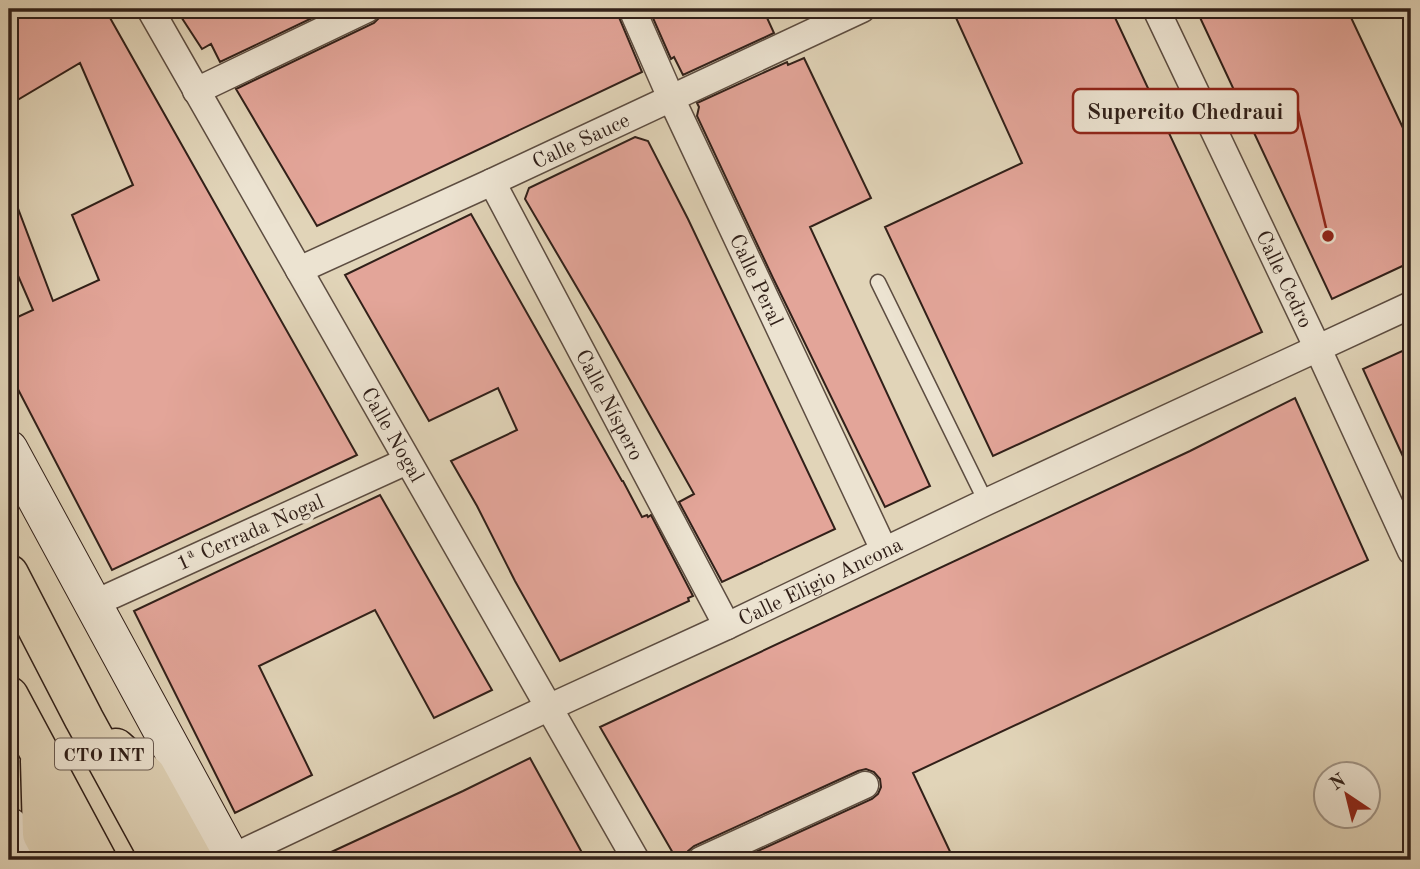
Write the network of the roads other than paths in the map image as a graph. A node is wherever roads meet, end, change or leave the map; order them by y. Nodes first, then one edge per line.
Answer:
1 (150, 9) edge
2 (367, 9) edge
3 (632, 9) edge
4 (862, 9) edge
5 (1156, 9) edge
6 (196, 91) junction
7 (671, 98) junction
8 (492, 182) junction
9 (299, 270) junction
10 (878, 282) dead end
11 (1411, 305) edge
12 (1318, 349) junction
13 (9, 449) edge
14 (407, 461) junction
15 (986, 502) junction
16 (884, 550) junction
17 (1411, 551) edge
18 (9, 573) edge
19 (93, 604) junction
20 (727, 626) junction
21 (9, 695) edge
22 (550, 707) junction
23 (84, 719) junction
24 (39, 752) junction
25 (865, 785) dead end
26 (9, 826) edge
27 (231, 859) edge
28 (26, 860) edge
29 (56, 860) edge
30 (97, 860) edge
31 (161, 860) edge
32 (193, 860) edge
33 (636, 860) edge
34 (701, 860) edge

1 - 6 street, Calle Nogal
2 - 6 street
3 - 7 street, Calle Peral
4 - 7 street, Calle Sauce
5 - 12 street, Calle Cedro
6 - 9 street, Calle Nogal
7 - 8 street, Calle Sauce
7 - 16 street, Calle Peral
8 - 9 street, Calle Sauce
8 - 20 street, Calle Níspero
9 - 14 street, Calle Nogal
10 - 15 lane
11 - 12 street, Calle Eligio Ancona
12 - 15 street, Calle Eligio Ancona
12 - 17 street, Calle Cedro
13 - 19 main road, CTO INT
14 - 19 street, 1ª Cerrada Nogal
14 - 22 street, Calle Nogal
15 - 16 street, Calle Eligio Ancona
16 - 20 street, Calle Eligio Ancona
18 - 23 highway, CTO INT
19 - 27 main road, CTO INT
20 - 22 street, Calle Eligio Ancona
21 - 24 highway, CTO INT
22 - 27 street, Calle Eligio Ancona
22 - 33 street, Calle Nogal
23 - 31 highway, CTO INT
23 - 32 highway
24 - 29 highway
24 - 30 highway, CTO INT
25 - 34 street
26 - 28 main road

